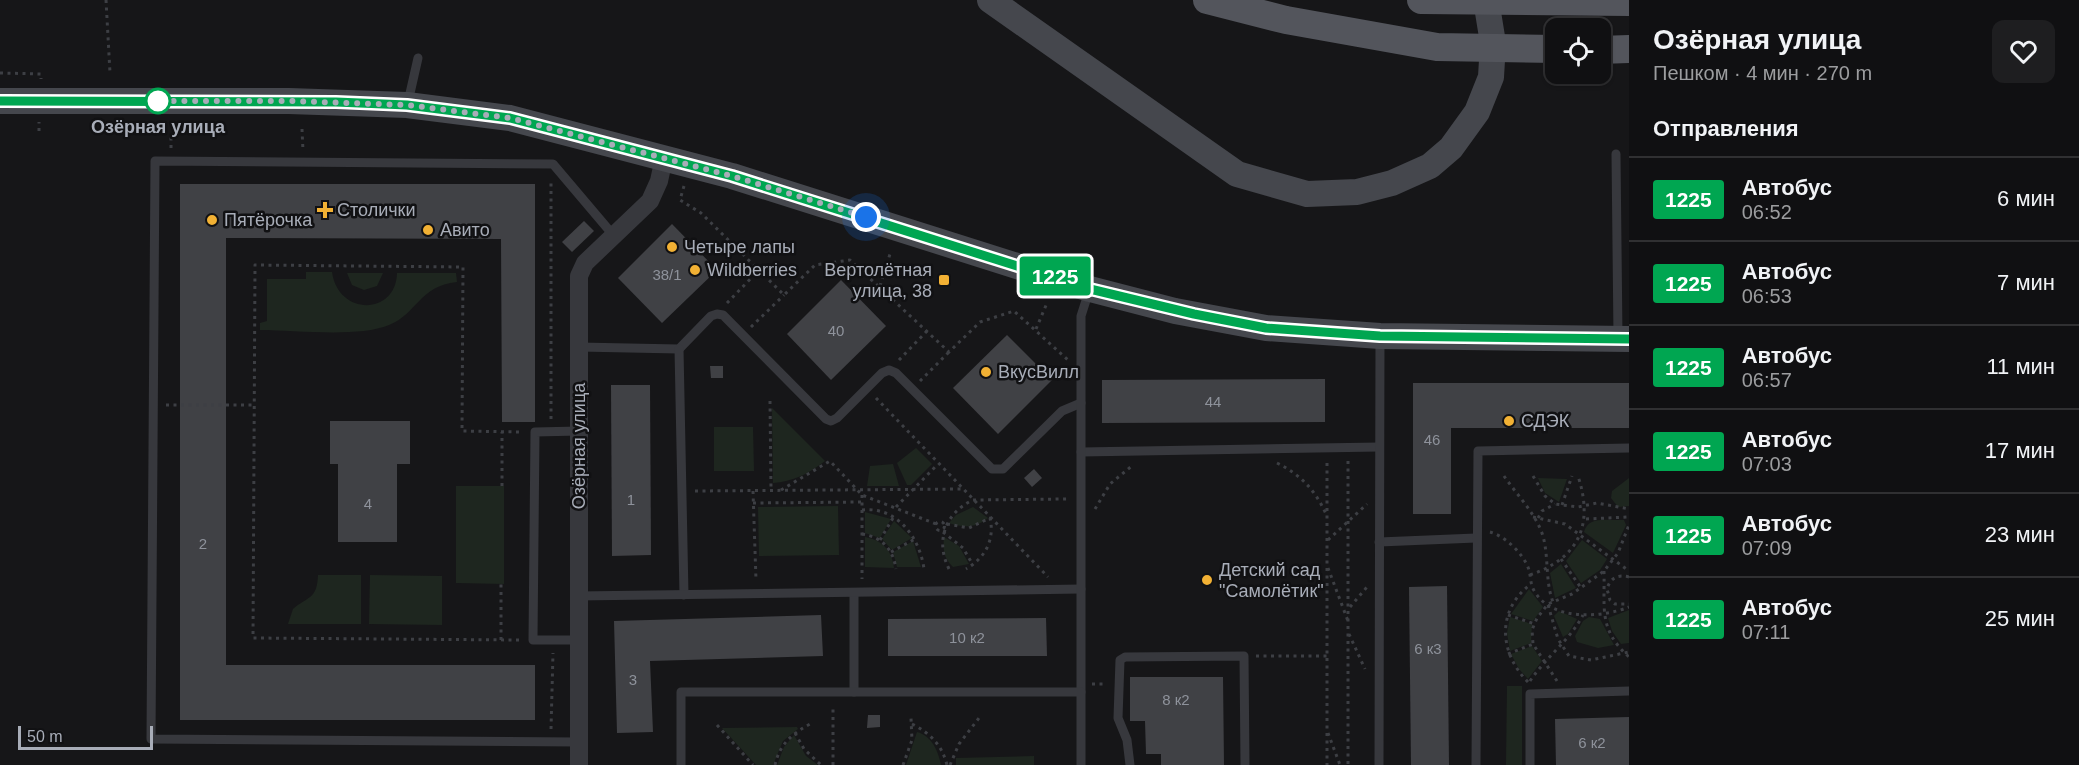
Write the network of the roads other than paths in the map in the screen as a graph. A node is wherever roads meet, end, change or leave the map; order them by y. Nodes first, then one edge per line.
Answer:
1 (990, 0) edge
2 (1207, 0) edge
3 (1486, 0) edge
4 (1426, 1) edge
5 (1629, 2) edge
6 (1545, 49) edge
7 (1629, 49) edge
8 (1611, 50) edge
9 (418, 58) dead end
10 (0, 101) edge
11 (407, 105) junction
12 (1617, 154) dead end
13 (663, 158) junction
14 (614, 236) junction
15 (1617, 257) junction
16 (1629, 257) edge
17 (1090, 289) junction
18 (1380, 336) junction
19 (1623, 339) edge
20 (579, 347) junction
21 (680, 349) junction
22 (1081, 403) junction
23 (579, 432) junction
24 (1379, 447) junction
25 (1629, 448) edge
26 (1081, 452) junction
27 (1476, 535) junction
28 (1379, 542) junction
29 (1081, 589) junction
30 (858, 592) junction
31 (684, 595) junction
32 (577, 596) junction
33 (577, 640) junction
34 (1629, 691) edge
35 (854, 692) junction
36 (1081, 692) junction
37 (578, 742) junction
38 (579, 765) edge
39 (681, 765) edge
40 (1081, 765) edge
41 (1130, 765) edge
42 (1245, 765) edge
43 (1379, 765) edge
44 (1476, 765) edge
45 (1530, 765) edge

1 - 3 street
2 - 6 main road
4 - 5 main road
7 - 8 main road
9 - 11 lane
10 - 11 street
11 - 13 street
12 - 15 lane
13 - 14 street, Озёрная улица
13 - 17 street
14 - 20 street, Озёрная улица
14 - 37 lane
15 - 16 lane
15 - 19 lane
17 - 18 street
17 - 22 lane
18 - 19 street
18 - 24 lane
20 - 21 lane
20 - 23 street, Озёрная улица
21 - 22 lane
21 - 31 lane
22 - 26 lane
23 - 32 street, Озёрная улица
23 - 33 lane
24 - 26 lane
24 - 28 lane
25 - 27 lane
26 - 29 lane
27 - 28 lane
27 - 44 lane
28 - 43 lane
29 - 30 lane
29 - 36 lane
30 - 31 lane
30 - 35 lane
31 - 32 lane
32 - 33 street, Озёрная улица
33 - 37 street, Озёрная улица
34 - 45 lane
35 - 36 lane
35 - 39 lane
36 - 40 lane
37 - 38 street, Озёрная улица
41 - 42 lane

